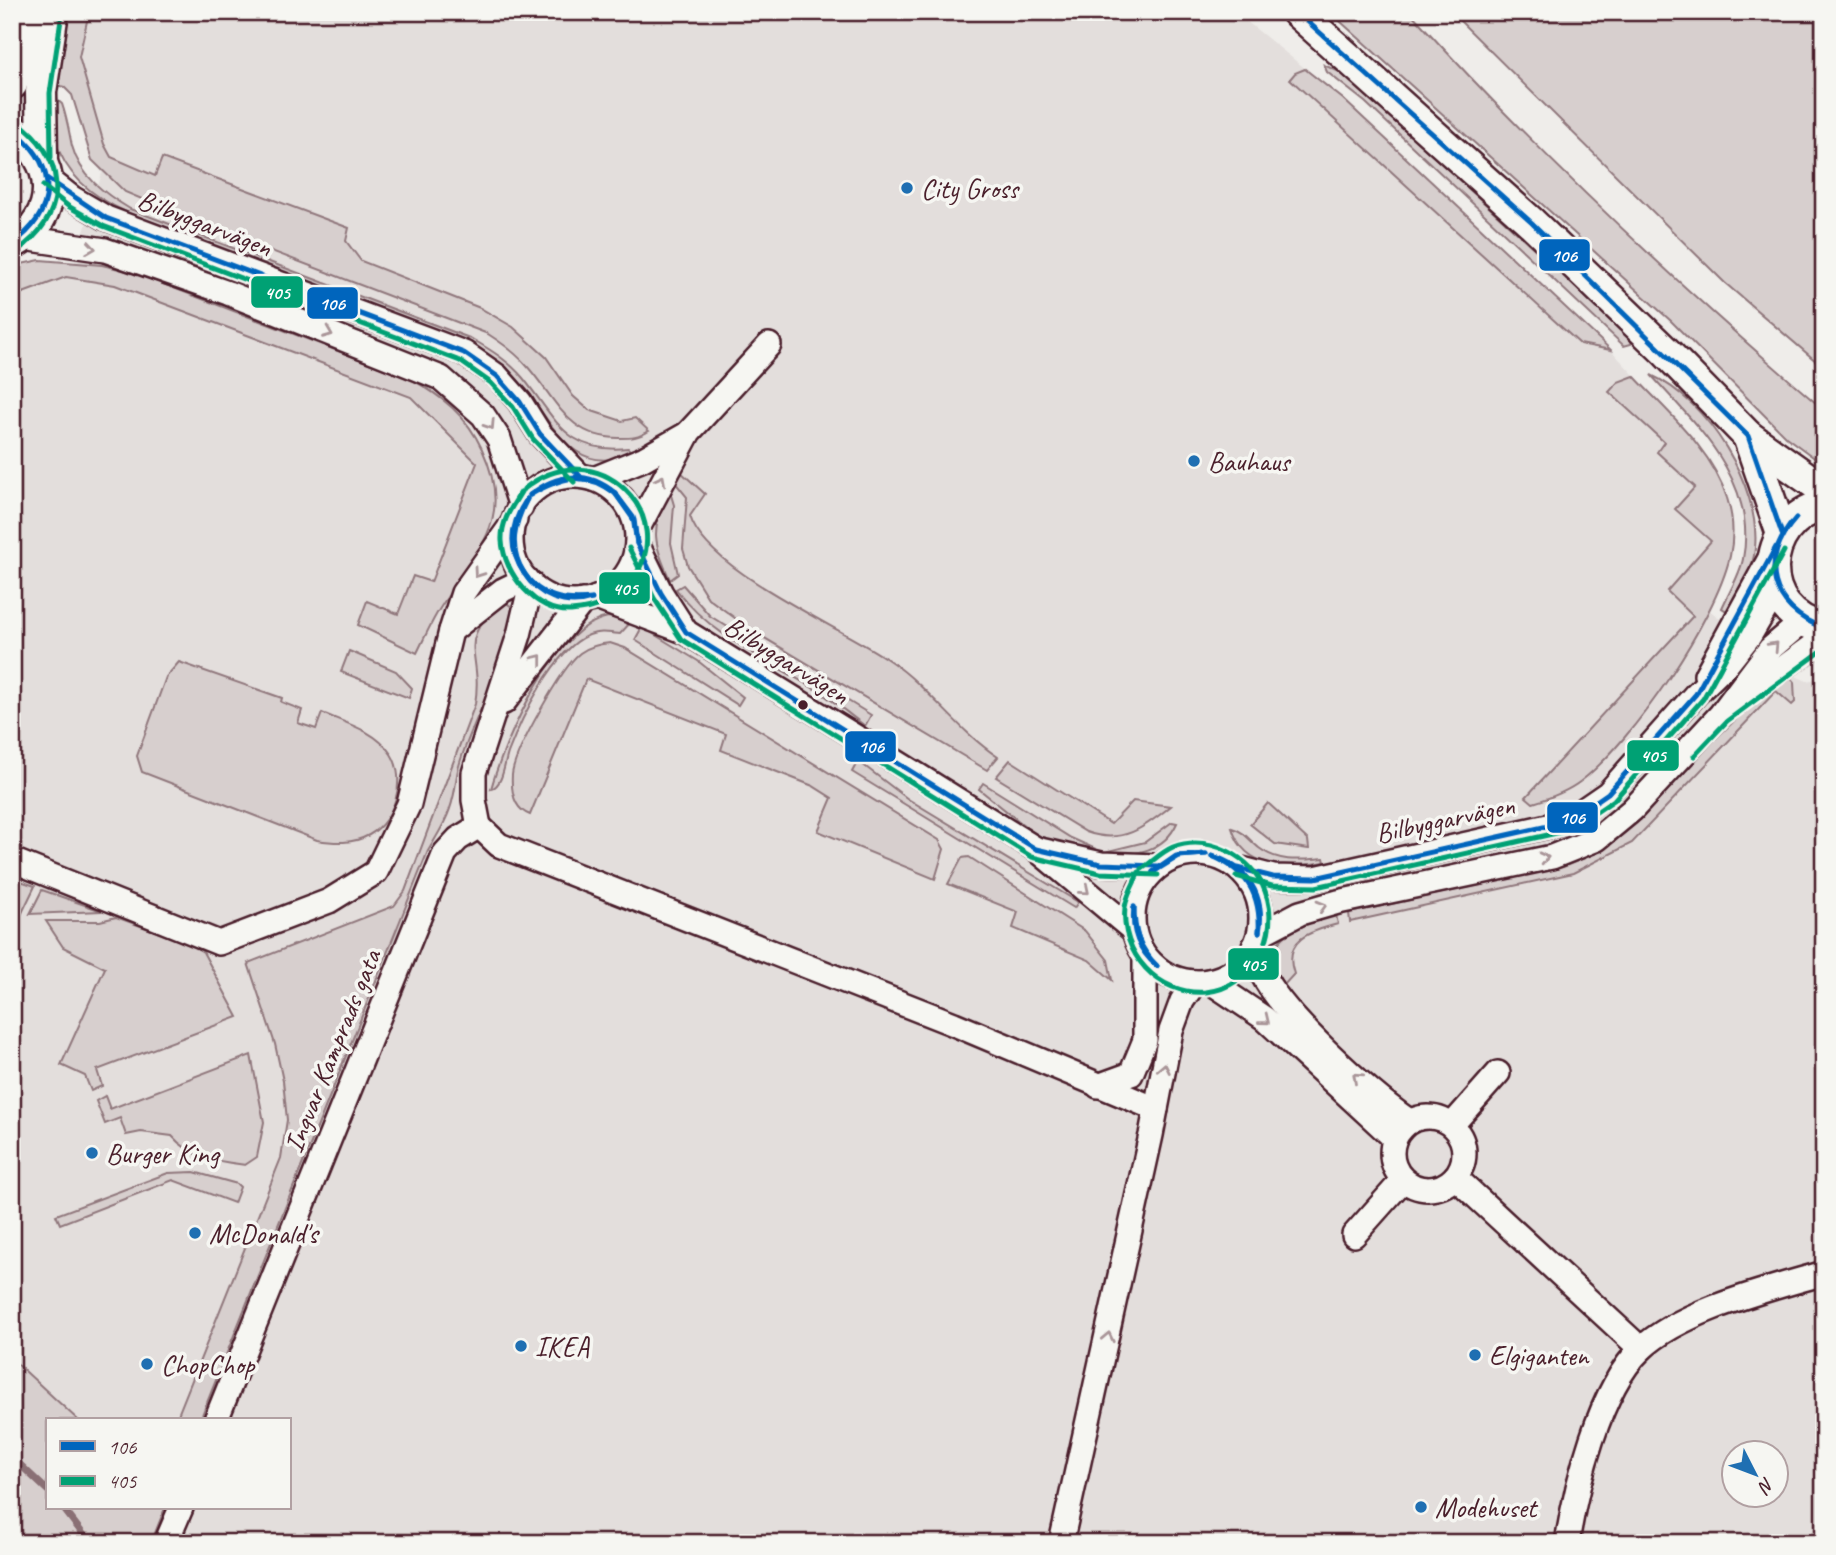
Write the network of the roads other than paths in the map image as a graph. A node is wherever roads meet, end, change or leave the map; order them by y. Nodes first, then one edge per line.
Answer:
1 (1297, 12) edge
2 (40, 13) edge
3 (12, 49) edge
4 (12, 84) edge
5 (12, 130) edge
6 (45, 168) junction
7 (18, 241) edge
8 (769, 345) dead end
9 (690, 432) junction
10 (1748, 436) junction
11 (587, 478) junction
12 (1824, 490) edge
13 (1824, 505) edge
14 (518, 513) junction
15 (637, 537) junction
16 (1779, 540) junction
17 (528, 582) junction
18 (1777, 589) junction
19 (590, 599) junction
20 (1817, 629) edge
21 (451, 631) junction
22 (686, 632) junction
23 (1696, 694) junction
24 (496, 713) junction
25 (479, 826) junction
26 (1036, 849) junction
27 (12, 860) edge
28 (1158, 866) junction
29 (1238, 868) junction
30 (1133, 930) junction
31 (1257, 940) junction
32 (1145, 957) junction
33 (1202, 982) junction
34 (1498, 1073) dead end
35 (1098, 1086) junction
36 (1156, 1109) junction
37 (1452, 1125) junction
38 (1401, 1129) junction
39 (1455, 1177) junction
40 (1403, 1180) junction
41 (1354, 1235) dead end
42 (1824, 1273) edge
43 (1641, 1349) junction
44 (217, 1418) edge
45 (180, 1510) edge
46 (166, 1543) edge
47 (1061, 1543) edge
48 (1567, 1543) edge

1 - 10 main road
2 - 3 main road
2 - 4 main road
2 - 6 main road
5 - 6 main road
6 - 7 main road
6 - 11 street, Bilbyggarvägen
7 -> 14 street, Bilbyggarvägen
8 - 9 street
9 - 11 street
15 -> 9 street
10 - 12 main road
10 - 16 main road
11 - 14 street
11 - 15 street, Bilbyggarvägen
13 - 16 main road
14 - 17 street, Bilbyggarvägen
14 -> 21 street
15 - 19 street
15 - 22 street, Bilbyggarvägen
16 - 18 main road
16 - 23 street, Bilbyggarvägen
17 - 19 street, Bilbyggarvägen
17 - 21 street
17 - 24 street
18 - 20 main road
18 - 23 street, Bilbyggarvägen
19 - 22 street, Bilbyggarvägen
24 -> 19 street
31 -> 20 street
21 - 27 street
22 - 26 street, Bilbyggarvägen
23 - 29 street, Bilbyggarvägen
24 - 25 street
25 - 35 street
25 - 44 street, Ingvar Kamprads gata
26 - 28 street, Bilbyggarvägen
26 -> 30 street, Bilbyggarvägen
28 - 29 street
28 - 30 street
29 - 31 street
30 - 32 street
31 - 33 street
38 -> 31 street
32 - 33 street
32 - 35 street
36 -> 33 street
33 -> 38 street
34 - 37 street
35 - 36 street
47 -> 36 street
37 - 38 street
37 - 39 street
38 - 40 street
39 - 40 street
39 - 43 street
40 - 41 street
42 - 43 street
43 - 48 street
45 - 46 street

